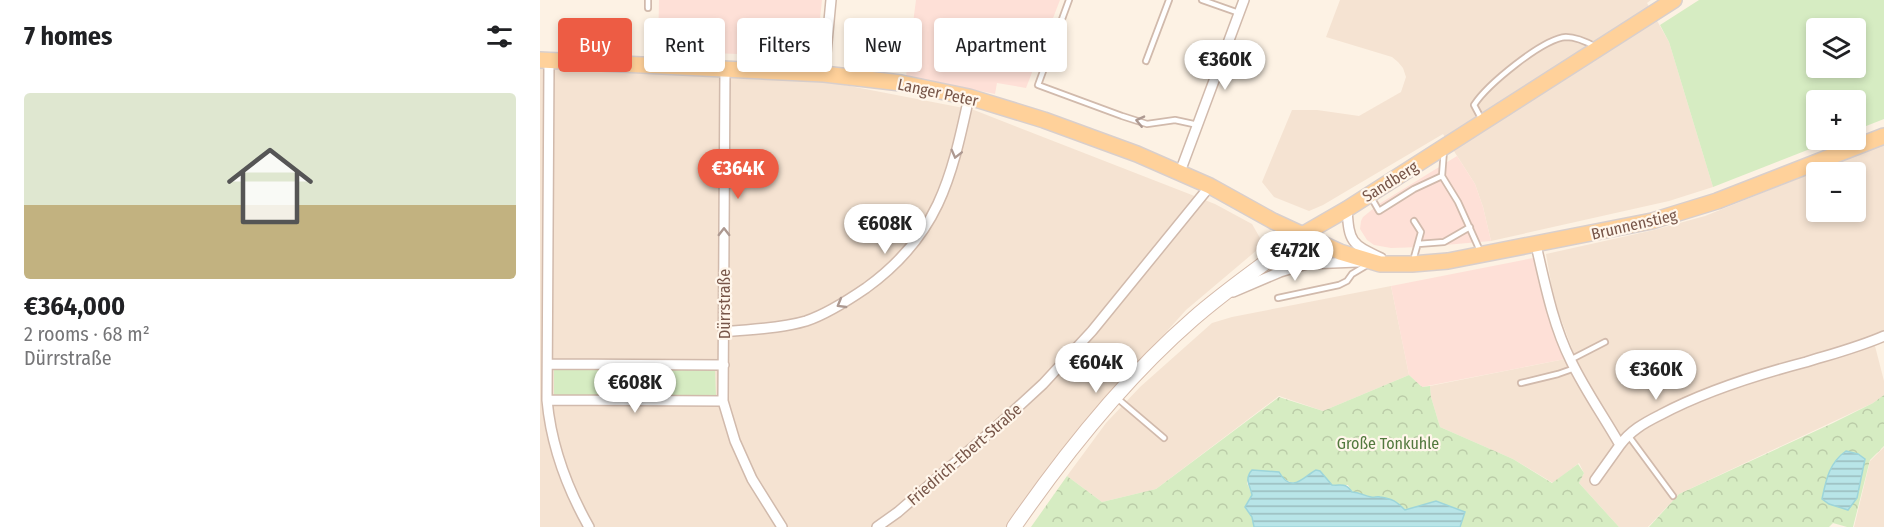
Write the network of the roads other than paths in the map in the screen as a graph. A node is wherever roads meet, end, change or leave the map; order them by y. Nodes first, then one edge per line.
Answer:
1 (648, 0) edge
2 (831, 0) edge
3 (1069, 0) edge
4 (1169, 0) edge
5 (1202, 0) edge
6 (1244, 0) edge
7 (1674, 0) edge
8 (648, 8) dead end
9 (1239, 14) junction
10 (1599, 48) junction
11 (545, 60) edge
12 (1146, 61) dead end
13 (644, 64) edge
14 (725, 68) edge
15 (725, 72) edge
16 (824, 74) junction
17 (969, 98) junction
18 (1483, 122) junction
19 (1198, 125) junction
20 (1884, 136) edge
21 (1445, 147) junction
22 (1180, 172) junction
23 (1442, 176) junction
24 (1210, 186) junction
25 (1370, 194) junction
26 (1347, 209) junction
27 (1414, 221) dead end
28 (1470, 227) junction
29 (1302, 235) junction
30 (1418, 244) junction
31 (1536, 245) junction
32 (1482, 255) junction
33 (1372, 262) junction
34 (1394, 264) junction
35 (1412, 264) junction
36 (1278, 298) dead end
37 (1218, 299) junction
38 (724, 332) junction
39 (1884, 336) edge
40 (1605, 342) dead end
41 (548, 364) junction
42 (1573, 364) junction
43 (724, 365) junction
44 (1521, 383) dead end
45 (1115, 396) junction
46 (548, 400) junction
47 (723, 401) junction
48 (1628, 435) junction
49 (1164, 438) dead end
50 (1620, 445) junction
51 (1595, 480) dead end
52 (1673, 496) dead end
53 (589, 527) edge
54 (782, 527) edge
55 (877, 527) edge
56 (1014, 527) edge

1 - 8 lane
2 - 16 street
19 -> 3 lane
4 - 12 lane
5 - 9 lane
6 - 9 street
7 - 10 main road, Sandberg
9 - 19 street
10 - 18 main road, Sandberg
10 - 18 lane
11 - 13 main road, Langer Peter
11 - 41 street
14 - 16 main road, Langer Peter
38 -> 15 street, Dürrstraße
16 - 17 main road, Langer Peter
17 - 22 main road, Langer Peter
17 -> 38 street
18 - 21 main road, Sandberg
19 - 22 street
20 - 31 main road, Brunnenstieg
21 - 23 lane
21 - 25 main road, Sandberg
22 - 24 main road, Langer Peter
23 - 25 lane
23 - 28 lane
24 - 29 main road, Langer Peter
24 - 55 street, Friedrich-Ebert-Straße
25 - 26 main road, Sandberg
26 - 29 main road, Sandberg
26 - 34 street
27 - 30 lane
28 - 30 lane
28 - 32 lane
29 - 33 main road, Brunnenstieg
29 - 37 main road, Sandberg
30 - 35 lane
31 - 32 main road, Brunnenstieg
31 - 42 street
32 - 35 main road, Brunnenstieg
33 - 34 main road, Brunnenstieg
33 - 36 lane
33 - 37 street
34 - 35 main road, Brunnenstieg
37 - 45 main road, Sandberg
38 - 43 street, Dürrstraße
39 - 48 street
40 - 42 lane
41 - 43 street
41 - 46 street
42 - 44 lane
42 - 50 street
43 - 47 street, Dürrstraße
45 - 49 lane
45 - 56 main road, Sandberg
46 - 47 street
46 - 53 street
47 - 54 street, Dürrstraße
48 - 50 street
48 - 52 lane
50 - 51 street

